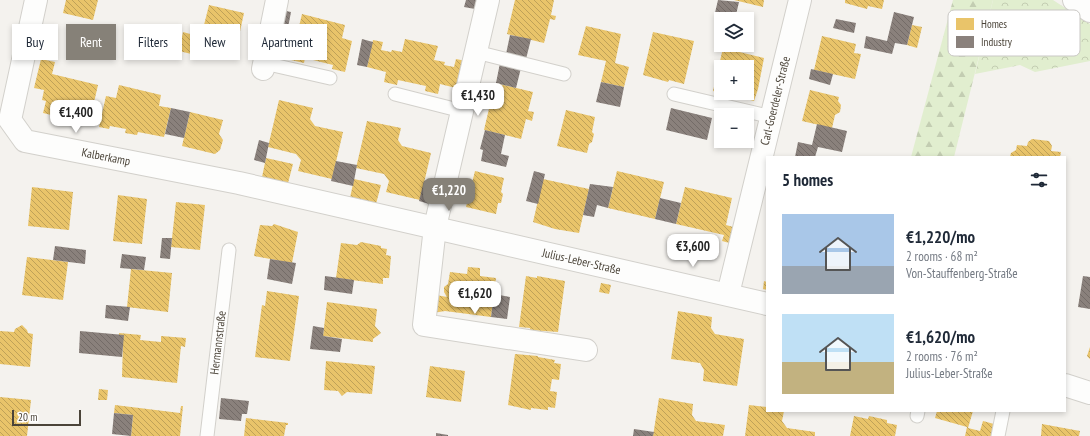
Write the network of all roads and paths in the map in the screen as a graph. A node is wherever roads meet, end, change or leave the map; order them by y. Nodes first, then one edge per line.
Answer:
1 (36, 0) edge
2 (277, 0) edge
3 (488, 0) edge
4 (800, 0) edge
5 (1074, 0) edge
6 (1090, 11) edge
7 (476, 52) junction
8 (264, 66) joint
9 (564, 74) dead end
10 (330, 78) dead end
11 (395, 94) dead end
12 (674, 94) dead end
13 (462, 111) junction
14 (772, 117) junction
15 (239, 183) joint
16 (435, 227) junction
17 (229, 250) dead end
18 (728, 294) junction
19 (766, 304) edge
20 (586, 350) dead end
21 (1066, 385) edge
22 (1090, 393) edge
23 (1003, 412) edge
24 (207, 436) edge
25 (998, 436) edge

1 - 15 street, Kalberkamp
2 - 8 street
3 - 7 street
4 - 14 street, Carl-Goerdeler-Straße
5 - 6 street
7 - 9 lane
7 - 13 street
8 - 10 lane
11 - 13 lane
12 - 14 lane
13 - 16 street
14 - 18 street, Carl-Goerdeler-Straße
15 - 16 street, Julius-Leber-Straße
16 - 18 street, Julius-Leber-Straße
16 - 20 street
17 - 24 lane, Hermannstraße
18 - 19 street, Julius-Leber-Straße
21 - 22 street
23 - 25 lane

